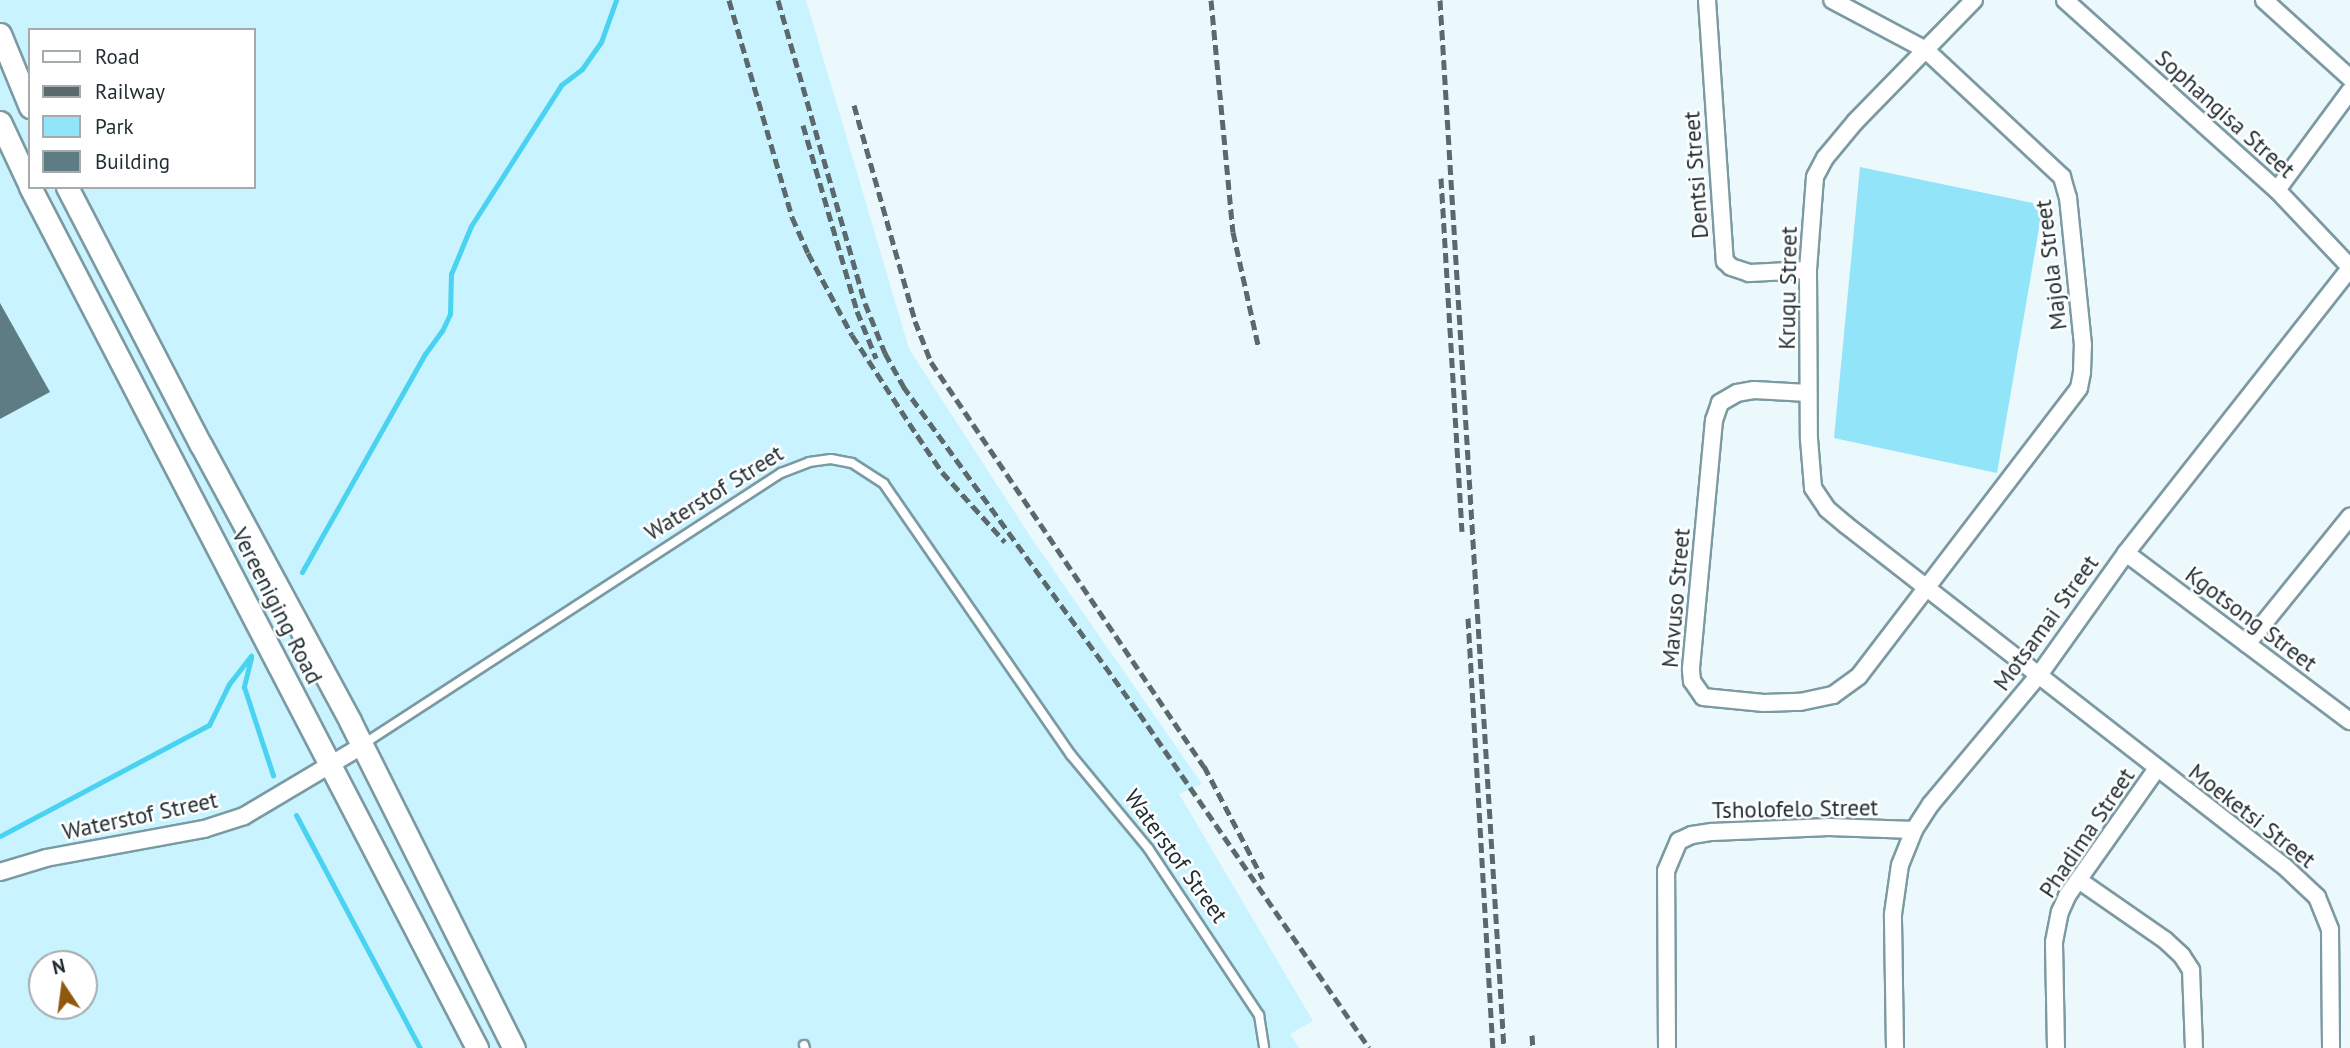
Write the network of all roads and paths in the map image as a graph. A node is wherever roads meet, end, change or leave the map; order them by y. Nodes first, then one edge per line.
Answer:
1 (1707, 0) edge
2 (1832, 0) edge
3 (1974, 0) edge
4 (2065, 0) edge
5 (2264, 0) edge
6 (0, 34) edge
7 (1926, 50) junction
8 (2350, 78) edge
9 (2350, 91) edge
10 (28, 102) edge
11 (0, 122) edge
12 (28, 183) edge
13 (31, 189) edge
14 (68, 189) edge
15 (2277, 190) junction
16 (2350, 267) edge
17 (1808, 270) junction
18 (1808, 393) junction
19 (2350, 517) edge
20 (2126, 553) junction
21 (1924, 587) junction
22 (2247, 644) junction
23 (2039, 675) junction
24 (2350, 721) edge
25 (362, 746) junction
26 (331, 767) junction
27 (2156, 770) junction
28 (1914, 830) junction
29 (0, 872) edge
30 (2080, 881) junction
31 (477, 1048) edge
32 (514, 1048) edge
33 (1265, 1048) edge
34 (1667, 1048) edge
35 (1895, 1048) edge
36 (2056, 1048) edge
37 (2194, 1048) edge
38 (2331, 1048) edge

1 - 17 street, Dentsi Street
2 - 7 street, Majola Street
3 - 7 street, Kruqu Street
4 - 15 street, Sophangisa Street
5 - 8 street
6 - 10 main road
7 - 17 street, Kruqu Street
7 - 21 street, Majola Street
9 - 15 street
11 - 12 main road, Vereeniging Road
13 - 26 main road, Vereeniging Road
14 - 25 main road, Vereeniging Road
15 - 16 street, Sophangisa Street
16 - 20 street, Motsamai Street
17 - 18 street, Kruqu Street
18 - 21 street, Kruqu Street
18 - 21 street, Mavuso Street
19 - 22 street
20 - 22 street, Kgotsong Street
20 - 23 street, Motsamai Street
21 - 23 street, Moeketsi Street
22 - 24 street, Kgotsong Street
23 - 27 street, Moeketsi Street
23 - 28 street, Motsamai Street
25 - 26 street, Waterstof Street
25 - 32 main road, Vereeniging Road
25 - 33 lane, Waterstof Street
26 - 29 street, Waterstof Street
26 - 31 main road, Vereeniging Road
27 - 30 street, Phadima Street
27 - 38 street, Moeketsi Street
28 - 34 street, Tsholofelo Street
28 - 35 street, Motsamai Street
30 - 36 street, Phadima Street
30 - 37 street

